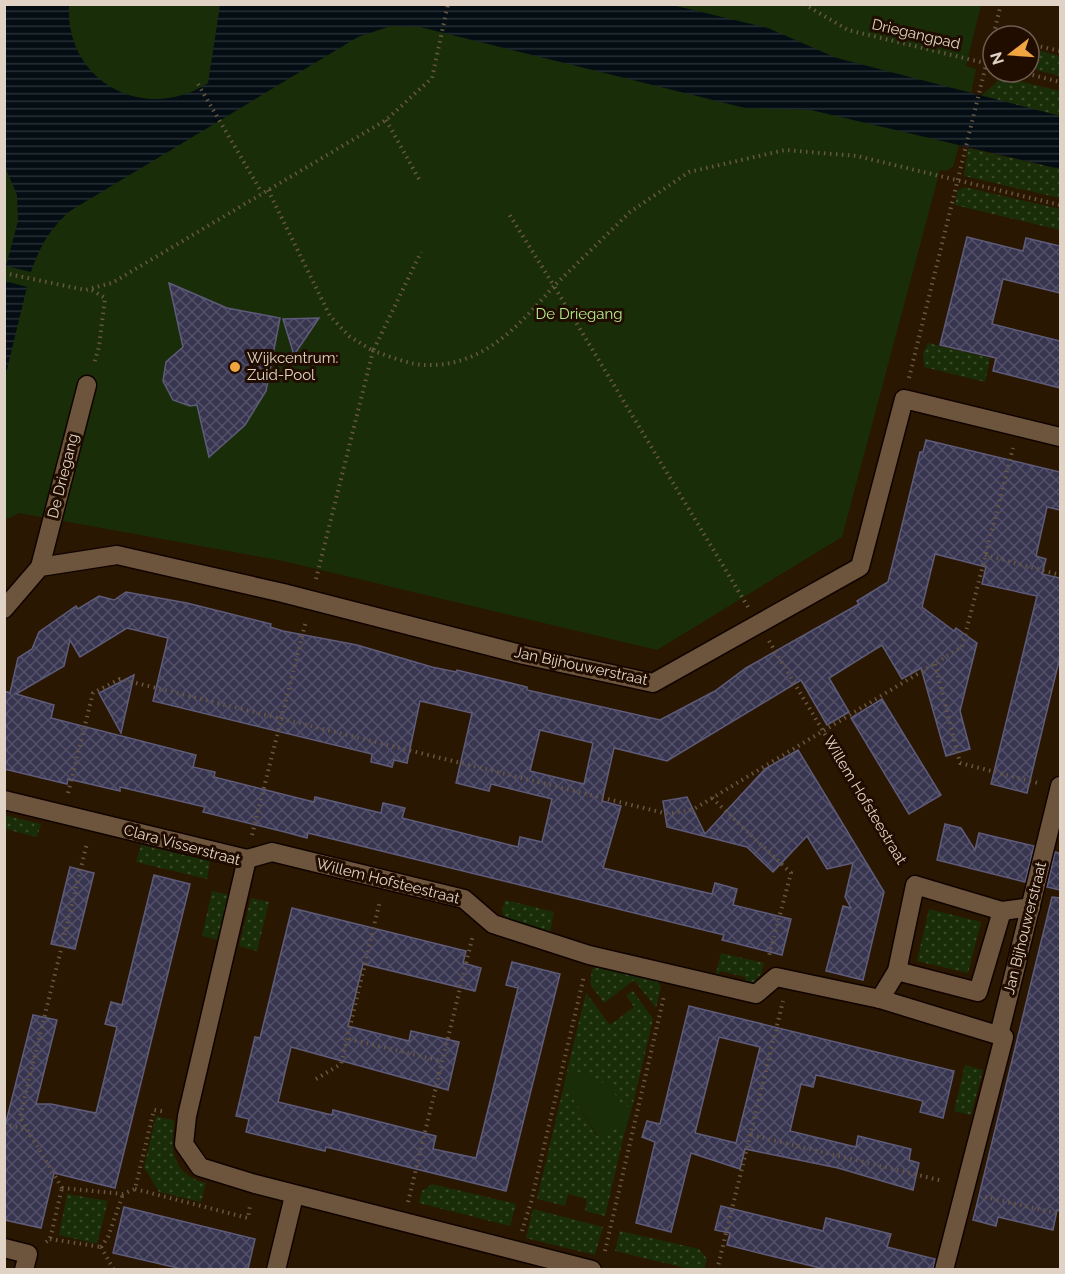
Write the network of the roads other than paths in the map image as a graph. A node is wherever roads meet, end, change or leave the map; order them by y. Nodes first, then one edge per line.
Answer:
1 (87, 385) road end
2 (1060, 437) edge
3 (40, 567) junction
4 (4, 609) edge
5 (1060, 787) edge
6 (4, 800) edge
7 (247, 860) junction
8 (1031, 907) junction
9 (1002, 911) junction
10 (897, 970) junction
11 (880, 999) junction
12 (1002, 1036) junction
13 (294, 1196) junction
14 (4, 1248) edge
15 (597, 1265) edge
16 (24, 1269) edge
17 (276, 1269) edge
18 (944, 1269) edge

1 - 3 street, De Driegang
2 - 3 street, Jan Bijhouwerstraat
3 - 4 street
5 - 8 street, Jan Bijhouwerstraat
6 - 7 street, Clara Visserstraat
7 - 11 street, Willem Hofsteestraat
7 - 13 street, Clara Visserstraat
8 - 9 street
8 - 12 street, Jan Bijhouwerstraat
9 - 10 street
9 - 10 street
10 - 11 street
11 - 12 street
12 - 18 street, Jan Bijhouwerstraat
13 - 15 street, Clara Visserstraat
13 - 17 street
14 - 16 street

